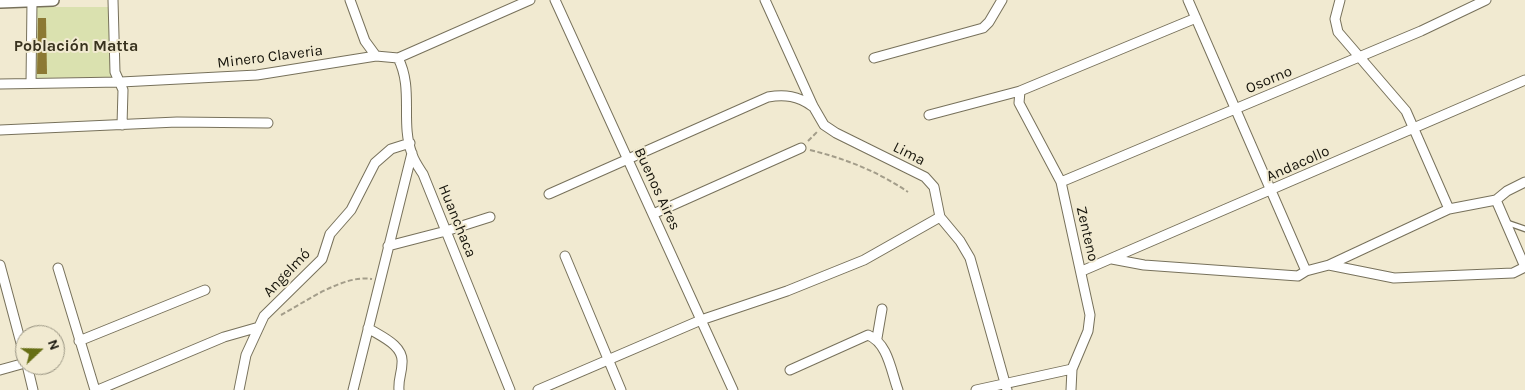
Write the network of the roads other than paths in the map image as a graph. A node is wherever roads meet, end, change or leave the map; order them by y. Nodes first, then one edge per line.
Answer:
1 (33, 0) edge
2 (53, 0) edge
3 (113, 0) edge
4 (350, 0) edge
5 (530, 0) edge
6 (555, 0) edge
7 (765, 0) edge
8 (1002, 0) edge
9 (1188, 0) edge
10 (1340, 0) edge
11 (1486, 0) edge
12 (0, 2) edge
13 (1196, 18) junction
14 (376, 56) junction
15 (1359, 57) junction
16 (398, 58) junction
17 (874, 58) dead end
18 (1525, 80) edge
19 (121, 82) junction
20 (0, 84) edge
21 (31, 84) junction
22 (1020, 91) junction
23 (813, 106) junction
24 (1235, 109) junction
25 (929, 115) dead end
26 (268, 123) dead end
27 (122, 125) junction
28 (1413, 128) junction
29 (0, 130) edge
30 (410, 143) junction
31 (801, 148) road end
32 (412, 154) junction
33 (628, 160) junction
34 (1061, 182) junction
35 (1525, 182) edge
36 (1271, 190) junction
37 (549, 194) dead end
38 (1496, 200) junction
39 (1449, 209) junction
40 (653, 214) junction
41 (490, 216) dead end
42 (940, 217) junction
43 (1508, 223) junction
44 (1525, 229) edge
45 (446, 231) junction
46 (388, 246) junction
47 (565, 256) dead end
48 (1112, 259) junction
49 (0, 265) edge
50 (1329, 265) junction
51 (1525, 267) edge
52 (58, 268) dead end
53 (1306, 271) junction
54 (1082, 272) junction
55 (205, 290) dead end
56 (3, 291) edge
57 (882, 309) dead end
58 (702, 320) junction
59 (259, 326) junction
60 (15, 328) edge
61 (368, 328) junction
62 (877, 338) junction
63 (79, 341) junction
64 (609, 361) junction
65 (15, 367) edge
66 (1072, 369) junction
67 (0, 370) edge
68 (790, 370) dead end
69 (29, 375) edge
70 (1006, 386) edge
71 (33, 390) edge
72 (96, 390) edge
73 (239, 390) edge
74 (353, 390) edge
75 (399, 390) edge
76 (510, 390) edge
77 (538, 390) edge
78 (621, 390) edge
79 (733, 390) edge
80 (898, 390) edge
81 (976, 390) edge
82 (1071, 390) edge

1 - 2 street
1 - 12 street
1 - 21 street
3 - 19 street
4 - 14 street
5 - 16 street, Minero Claveria
6 - 33 street, Buenos Aires
7 - 23 street, Lima
8 - 17 street
9 - 13 street
10 - 15 street
11 - 15 street, Osorno
13 - 22 street
13 - 24 street
14 - 16 street, Minero Claveria
14 - 19 street, Minero Claveria
15 - 24 street, Osorno
15 - 28 street
16 - 30 street, Huanchaca
18 - 28 street, Andacollo
19 - 21 street, Minero Claveria
19 - 27 street
20 - 21 street, Minero Claveria
22 - 25 street
22 - 34 street, Zenteno
23 - 33 street
23 - 42 street, Lima
24 - 34 street, Osorno
24 - 36 street
26 - 27 street
27 - 29 street
28 - 36 street, Andacollo
28 - 39 street
30 - 32 street, Huanchaca
30 - 59 street, Angelmó
31 - 40 street
32 - 45 street, Huanchaca
32 - 46 street
33 - 37 street
33 - 40 street, Buenos Aires
34 - 54 street, Zenteno
35 - 38 street
36 - 48 street, Andacollo
36 - 53 street
38 - 39 street
38 - 43 street
39 - 50 street
40 - 58 street, Buenos Aires
41 - 45 street
42 - 58 street
42 - 70 street, Lima
43 - 44 lane
43 - 51 street
45 - 46 street
45 - 76 street, Huanchaca
46 - 61 street
47 - 64 street
48 - 53 street
48 - 54 street, Andacollo
49 - 56 street
50 - 51 street
50 - 53 street
52 - 63 street
54 - 66 street, Zenteno
55 - 63 street
56 - 60 street
57 - 62 street
58 - 64 street
58 - 79 street, Buenos Aires
59 - 72 street
59 - 73 street, Angelmó
61 - 74 street
61 - 75 street
62 - 68 street
62 - 80 street
63 - 72 street
64 - 77 street
64 - 78 street
65 - 67 street
66 - 70 street
66 - 82 street, Zenteno
69 - 71 street
70 - 81 street

